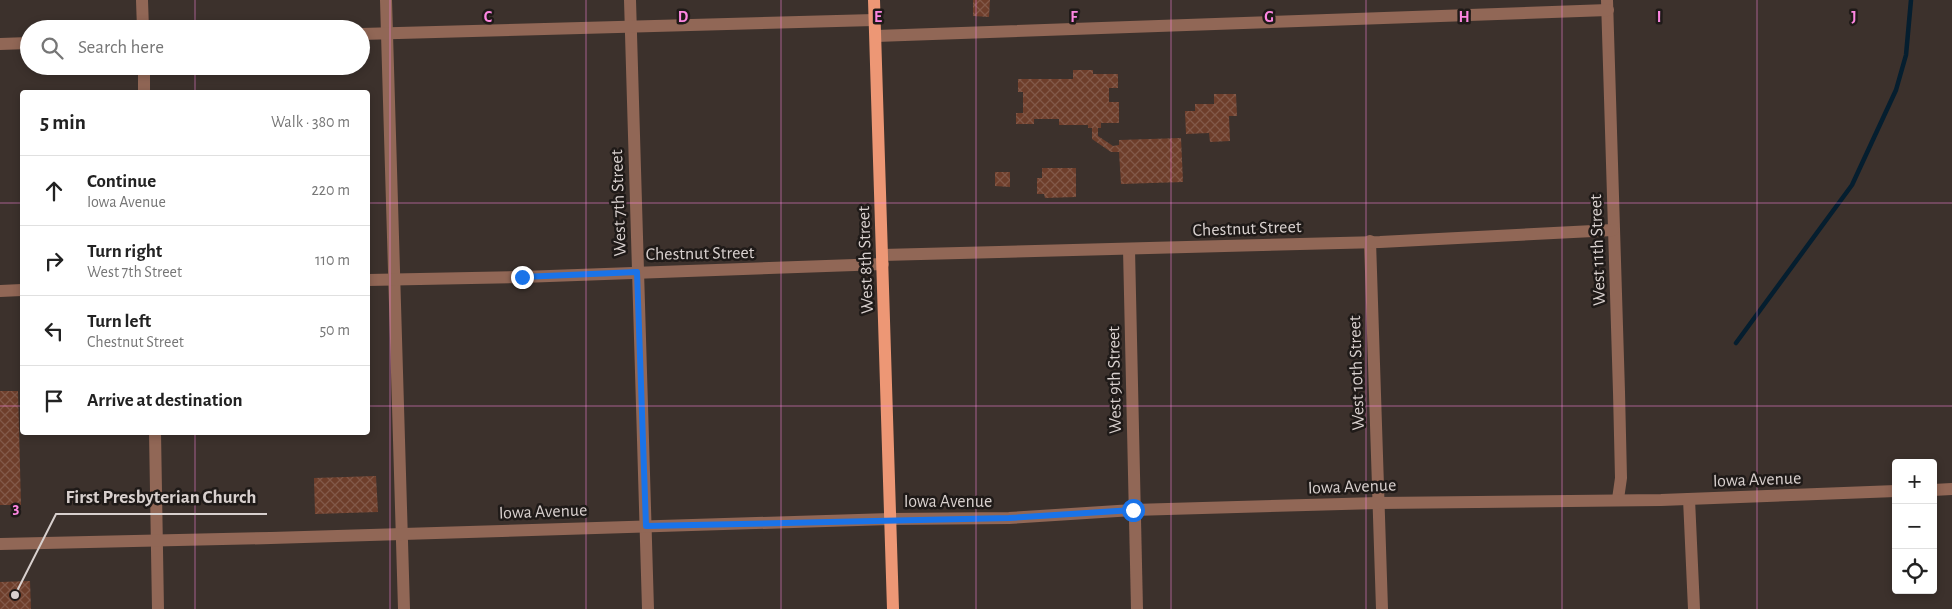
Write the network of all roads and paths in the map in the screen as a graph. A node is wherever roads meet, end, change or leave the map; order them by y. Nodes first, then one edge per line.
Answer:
1 (142, 0) edge
2 (386, 0) edge
3 (630, 0) edge
4 (874, 0) edge
5 (1607, 5) edge
6 (143, 20) edge
7 (874, 20) junction
8 (630, 26) junction
9 (387, 33) junction
10 (370, 34) edge
11 (876, 36) junction
12 (20, 43) edge
13 (0, 44) edge
14 (144, 75) edge
15 (144, 90) edge
16 (1613, 230) junction
17 (1370, 241) junction
18 (1129, 249) junction
19 (883, 260) junction
20 (637, 272) junction
21 (395, 279) junction
22 (370, 280) edge
23 (0, 290) edge
24 (20, 290) edge
25 (155, 435) edge
26 (1952, 489) edge
27 (1937, 490) edge
28 (1892, 491) edge
29 (1618, 499) junction
30 (1689, 499) junction
31 (1378, 503) junction
32 (1133, 510) junction
33 (890, 519) junction
34 (646, 526) junction
35 (401, 532) junction
36 (157, 540) junction
37 (0, 544) edge
38 (158, 609) edge
39 (404, 609) edge
40 (648, 609) edge
41 (893, 609) edge
42 (1137, 609) edge
43 (1382, 609) edge
44 (1694, 609) edge

1 - 6 street
2 - 9 street
3 - 8 street, West 7th Street
4 - 7 main road, West 8th Street
5 - 11 street
5 - 16 street, West 11th Street
7 - 8 street
7 - 11 main road, West 8th Street
8 - 9 street
8 - 20 street, West 7th Street
9 - 10 street
9 - 21 street
11 - 19 main road, West 8th Street
12 - 13 street
14 - 15 street
16 - 17 street, Chestnut Street
16 - 29 street, West 11th Street
17 - 18 street, Chestnut Street
17 - 31 street, West 10th Street
18 - 19 street, Chestnut Street
18 - 32 street, West 9th Street
19 - 20 street, Chestnut Street
19 - 33 main road, West 8th Street
20 - 21 street, Chestnut Street
20 - 34 street, West 7th Street
21 - 22 street, Chestnut Street
21 - 35 street
23 - 24 street
25 - 36 street
26 - 27 street
28 - 30 street, Iowa Avenue
29 - 30 street, Iowa Avenue
29 - 31 street, Iowa Avenue
30 - 44 street
31 - 32 street, Iowa Avenue
31 - 43 street, West 10th Street
32 - 33 street, Iowa Avenue
32 - 42 street, West 9th Street
33 - 34 street, Iowa Avenue
33 - 41 main road, West 8th Street
34 - 35 street, Iowa Avenue
34 - 40 street, West 7th Street
35 - 36 street, Iowa Avenue
35 - 39 street
36 - 37 street, Iowa Avenue
36 - 38 street

